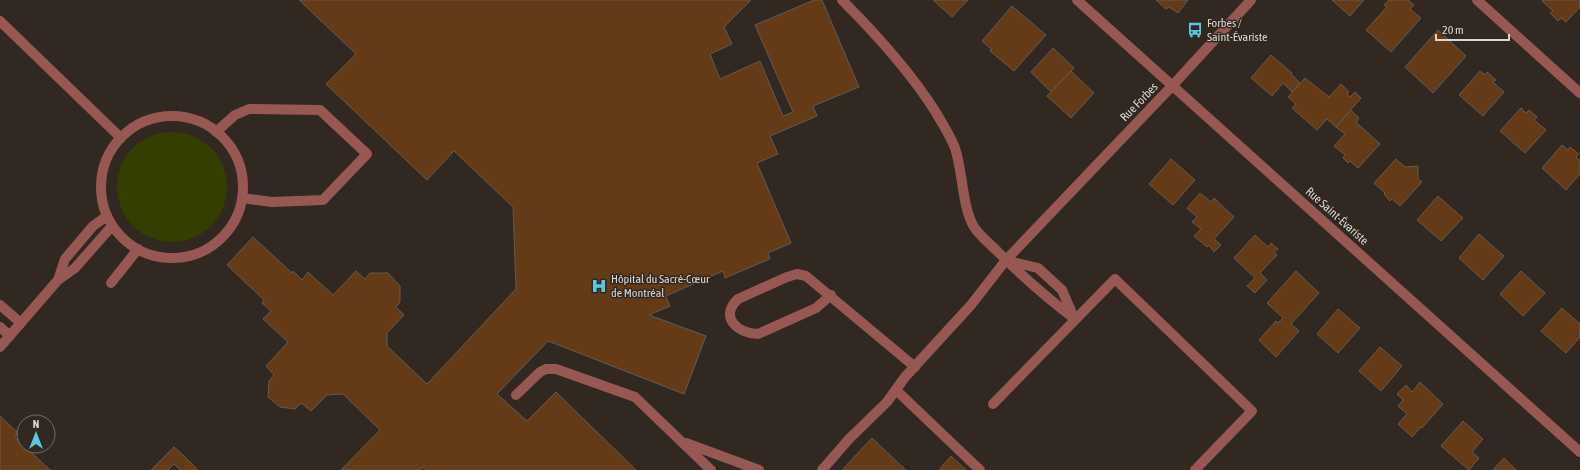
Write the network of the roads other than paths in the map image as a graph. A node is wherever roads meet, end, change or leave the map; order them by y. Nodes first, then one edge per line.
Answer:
1 (842, 0) edge
2 (1077, 0) edge
3 (1251, 0) edge
4 (1477, 0) edge
5 (0, 21) edge
6 (1173, 85) junction
7 (1580, 93) edge
8 (216, 132) junction
9 (121, 138) junction
10 (242, 198) junction
11 (107, 216) junction
12 (112, 226) junction
13 (138, 249) junction
14 (1006, 260) junction
15 (58, 280) junction
16 (111, 283) dead end
17 (831, 295) junction
18 (0, 306) edge
19 (1075, 319) junction
20 (21, 323) junction
21 (0, 327) edge
22 (10, 336) junction
23 (0, 347) edge
24 (915, 367) junction
25 (896, 390) junction
26 (516, 395) dead end
27 (993, 404) dead end
28 (682, 442) junction
29 (1580, 452) edge
30 (712, 470) edge
31 (759, 470) edge
32 (822, 470) edge
33 (980, 470) edge
34 (1195, 470) edge

1 - 14 street
2 - 6 street, Rue Saint-Évariste
3 - 6 street, Rue Forbes
4 - 7 street
5 - 9 street
6 - 14 street, Rue Forbes
6 - 29 street, Rue Saint-Évariste
8 - 9 street
8 - 10 street
8 - 10 street
9 - 11 street
10 - 13 street
11 - 12 street
11 - 15 street
12 - 13 street
12 - 15 street
13 - 16 street
14 - 19 street
14 - 19 street
14 - 24 street, Rue Forbes
15 - 20 street
17 - 17 street
17 - 24 street
18 - 20 street
19 - 27 street
19 - 34 street
20 - 22 street
21 - 22 street
22 - 23 street
24 - 25 street, Rue Forbes
25 - 32 street, Rue Forbes
25 - 33 street
26 - 28 street
28 - 30 street
28 - 31 street

